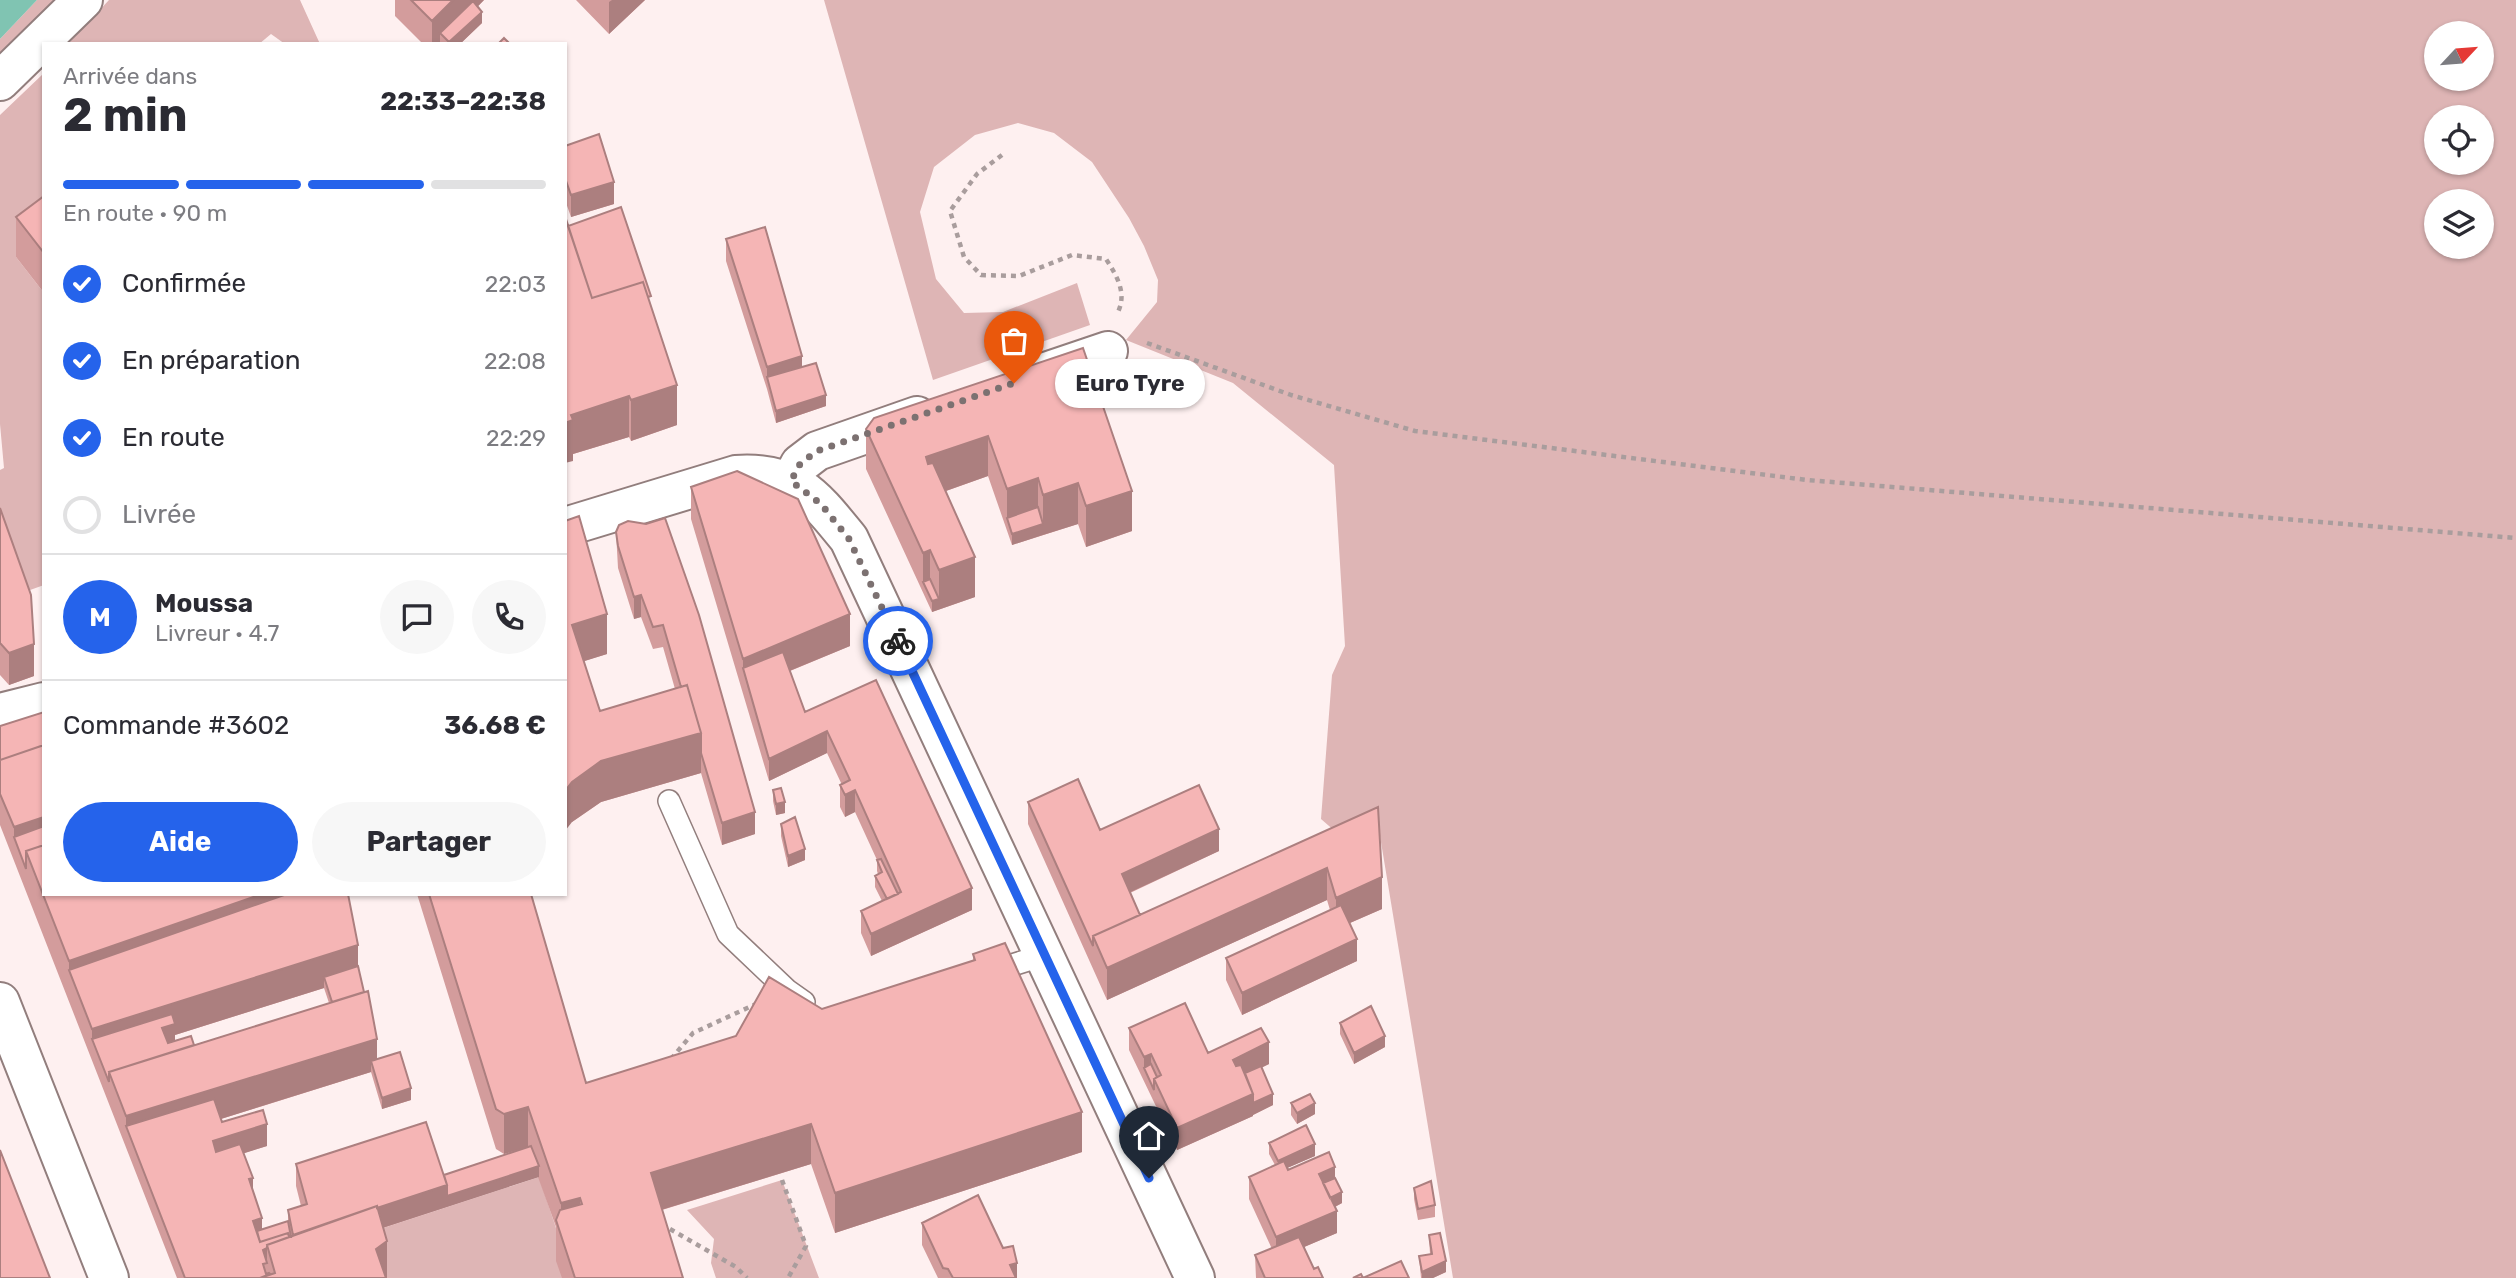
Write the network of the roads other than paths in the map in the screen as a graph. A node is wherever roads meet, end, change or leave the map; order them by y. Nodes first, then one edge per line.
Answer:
1 (83, 0) edge
2 (0, 81) edge
3 (1110, 337) road end
4 (999, 388) edge
5 (947, 406) edge
6 (791, 481) junction
7 (567, 526) edge
8 (42, 702) edge
9 (0, 713) edge
10 (669, 801) dead end
11 (1044, 955) junction
12 (965, 980) edge
13 (0, 1002) edge
14 (821, 1015) edge
15 (109, 1278) edge
16 (1195, 1278) edge

1 - 2 street
3 - 4 street
5 - 6 street
6 - 7 street
6 - 11 street
8 - 9 street
10 - 14 lane
11 - 12 lane
11 - 16 street
13 - 15 street

